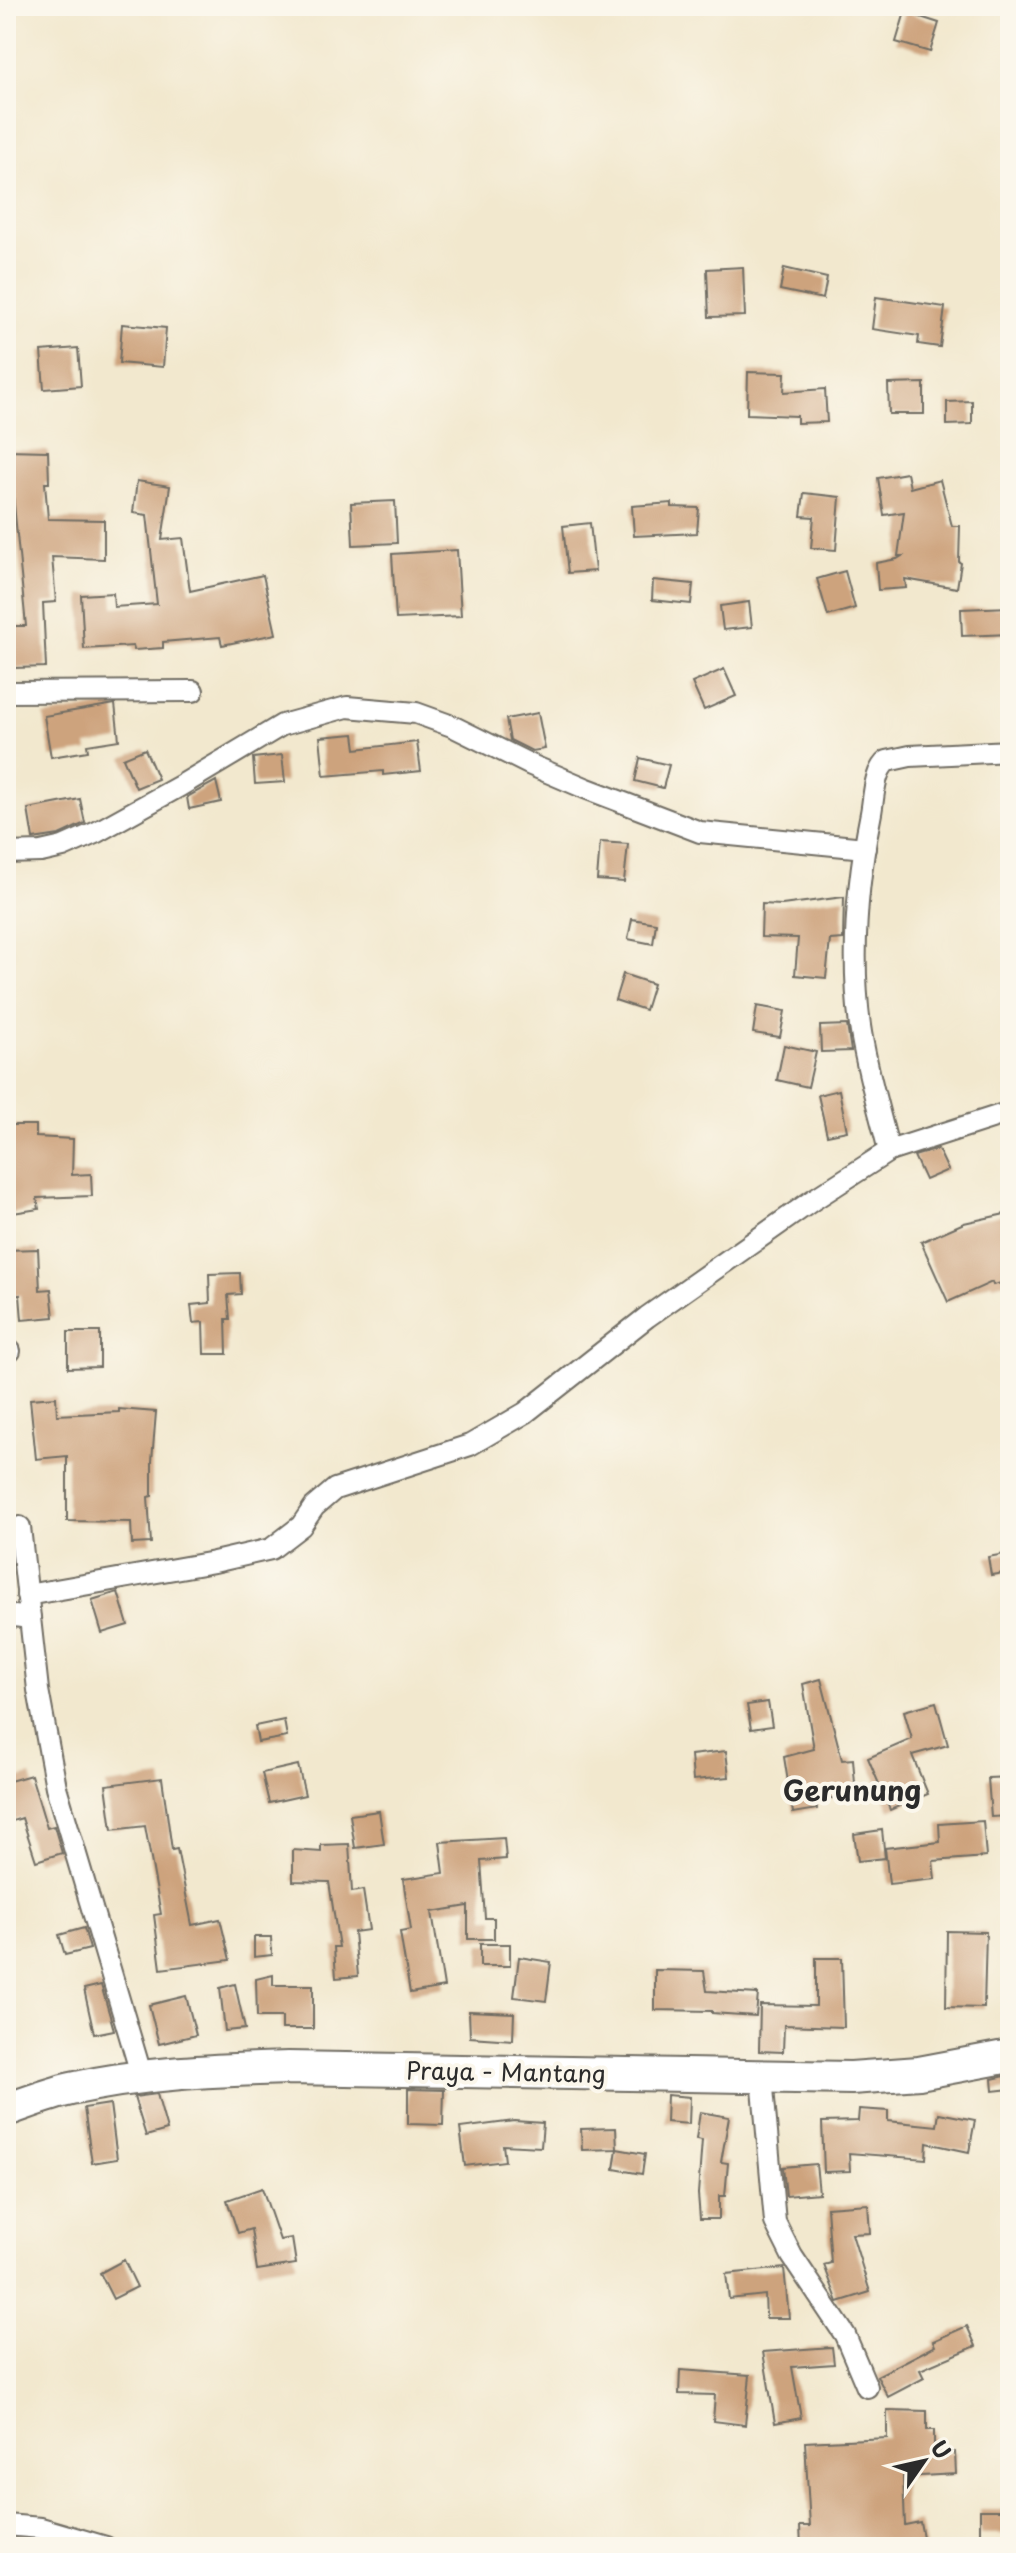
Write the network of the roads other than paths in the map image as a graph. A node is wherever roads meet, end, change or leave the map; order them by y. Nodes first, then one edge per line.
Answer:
1 (193, 691) dead end
2 (6, 692) edge
3 (1010, 751) edge
4 (865, 848) junction
5 (6, 853) edge
6 (1010, 1112) edge
7 (889, 1151) junction
8 (20, 1527) dead end
9 (27, 1595) junction
10 (6, 1615) edge
11 (30, 1618) junction
12 (1010, 2056) edge
13 (142, 2077) junction
14 (762, 2077) junction
15 (6, 2110) edge
16 (867, 2387) dead end
17 (6, 2525) edge
18 (106, 2547) edge

1 - 2 street
3 - 4 street
4 - 5 street
4 - 7 street
6 - 7 street
7 - 9 street
8 - 9 street
9 - 11 street
10 - 11 street
11 - 13 street
12 - 14 main road, Praya - Mantang
13 - 14 main road, Praya - Mantang
13 - 15 main road, Praya - Mantang
14 - 16 street
17 - 18 street

